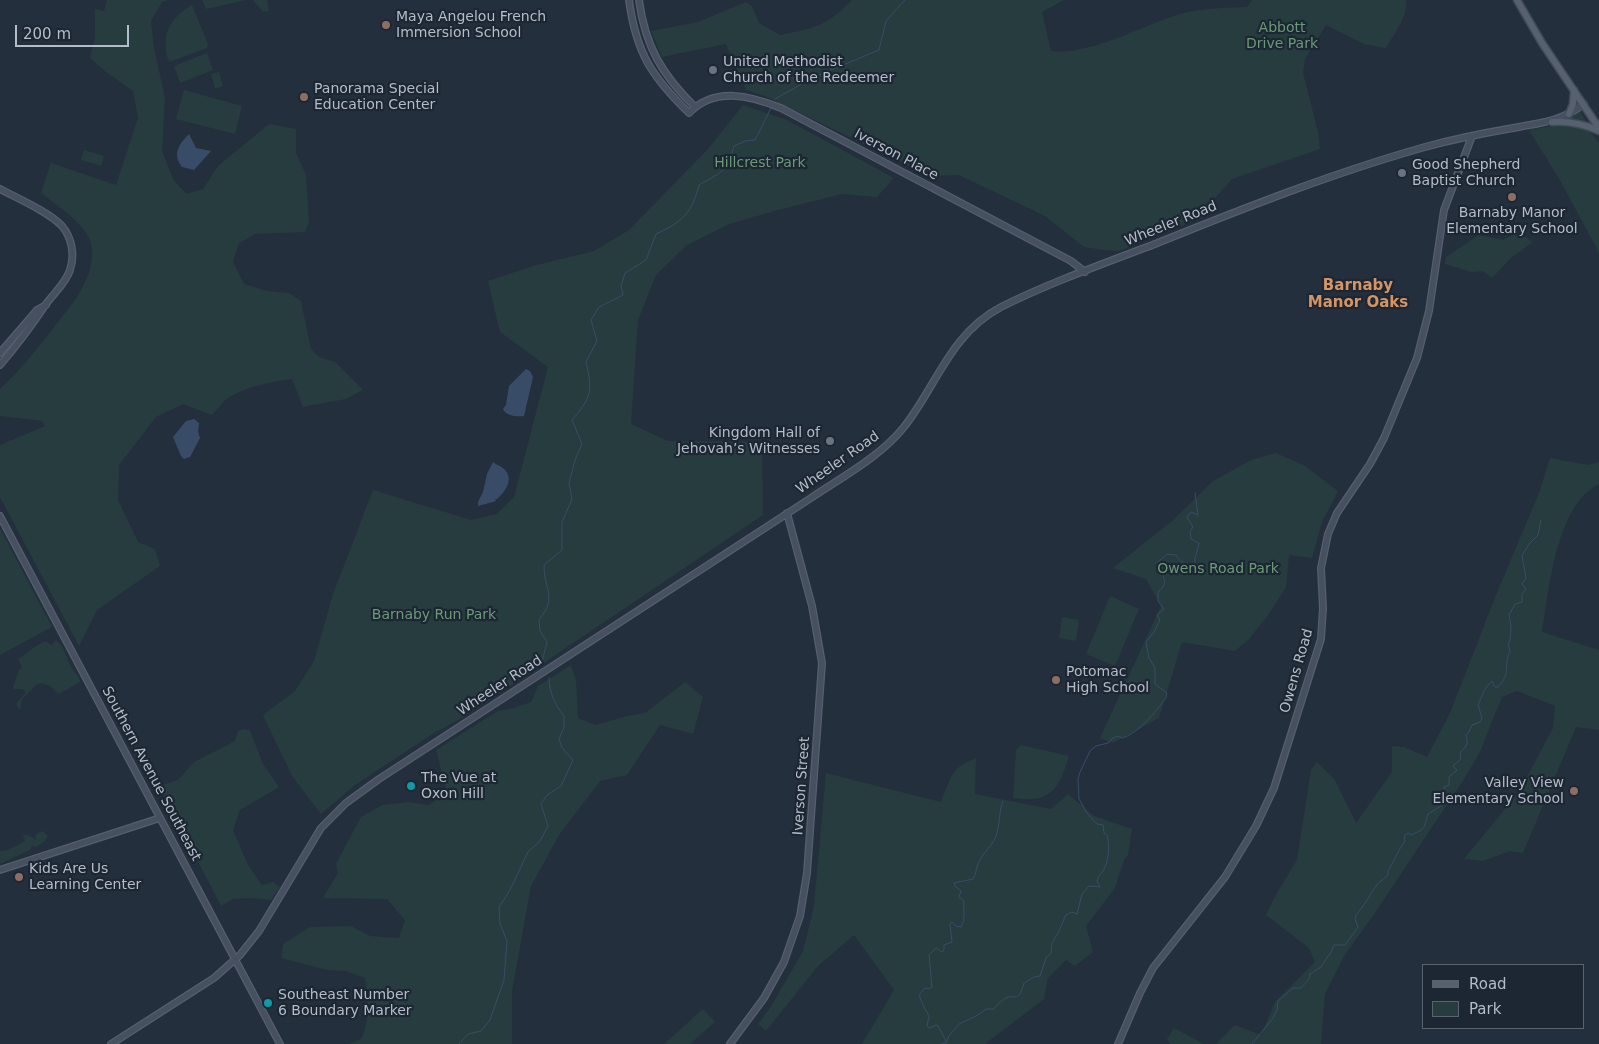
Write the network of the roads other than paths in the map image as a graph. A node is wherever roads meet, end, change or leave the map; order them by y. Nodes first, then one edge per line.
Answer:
1 (629, 0) edge
2 (639, 0) edge
3 (1517, 0) edge
4 (1574, 89) junction
5 (1584, 104) junction
6 (695, 107) junction
7 (1569, 114) junction
8 (1552, 122) junction
9 (1599, 129) edge
10 (1472, 136) junction
11 (0, 189) edge
12 (1085, 272) junction
13 (46, 305) junction
14 (0, 353) edge
15 (0, 364) edge
16 (787, 513) junction
17 (0, 516) edge
18 (160, 818) junction
19 (0, 870) edge
20 (236, 960) junction
21 (111, 1044) edge
22 (280, 1044) edge
23 (730, 1044) edge
24 (1118, 1044) edge

1 - 6 main road, Iverson Place
2 - 6 main road
3 - 4 main road
4 - 5 main road
4 - 7 main road
5 - 7 main road, Wheeler Road
5 - 9 main road
6 - 12 main road, Iverson Place
7 - 8 main road, Wheeler Road
8 - 9 main road
8 - 10 main road, Wheeler Road
10 - 12 main road, Wheeler Road
10 - 24 main road, Owens Road
11 - 13 main road
12 - 16 main road, Wheeler Road
13 - 14 main road
13 - 15 main road
16 - 20 main road, Wheeler Road
16 - 23 main road, Iverson Street
17 - 18 main road, Southern Avenue Southeast
18 - 19 main road
18 - 20 main road, Southern Avenue Southeast
20 - 21 main road, Wheeler Road
20 - 22 main road, Southern Avenue Southeast

